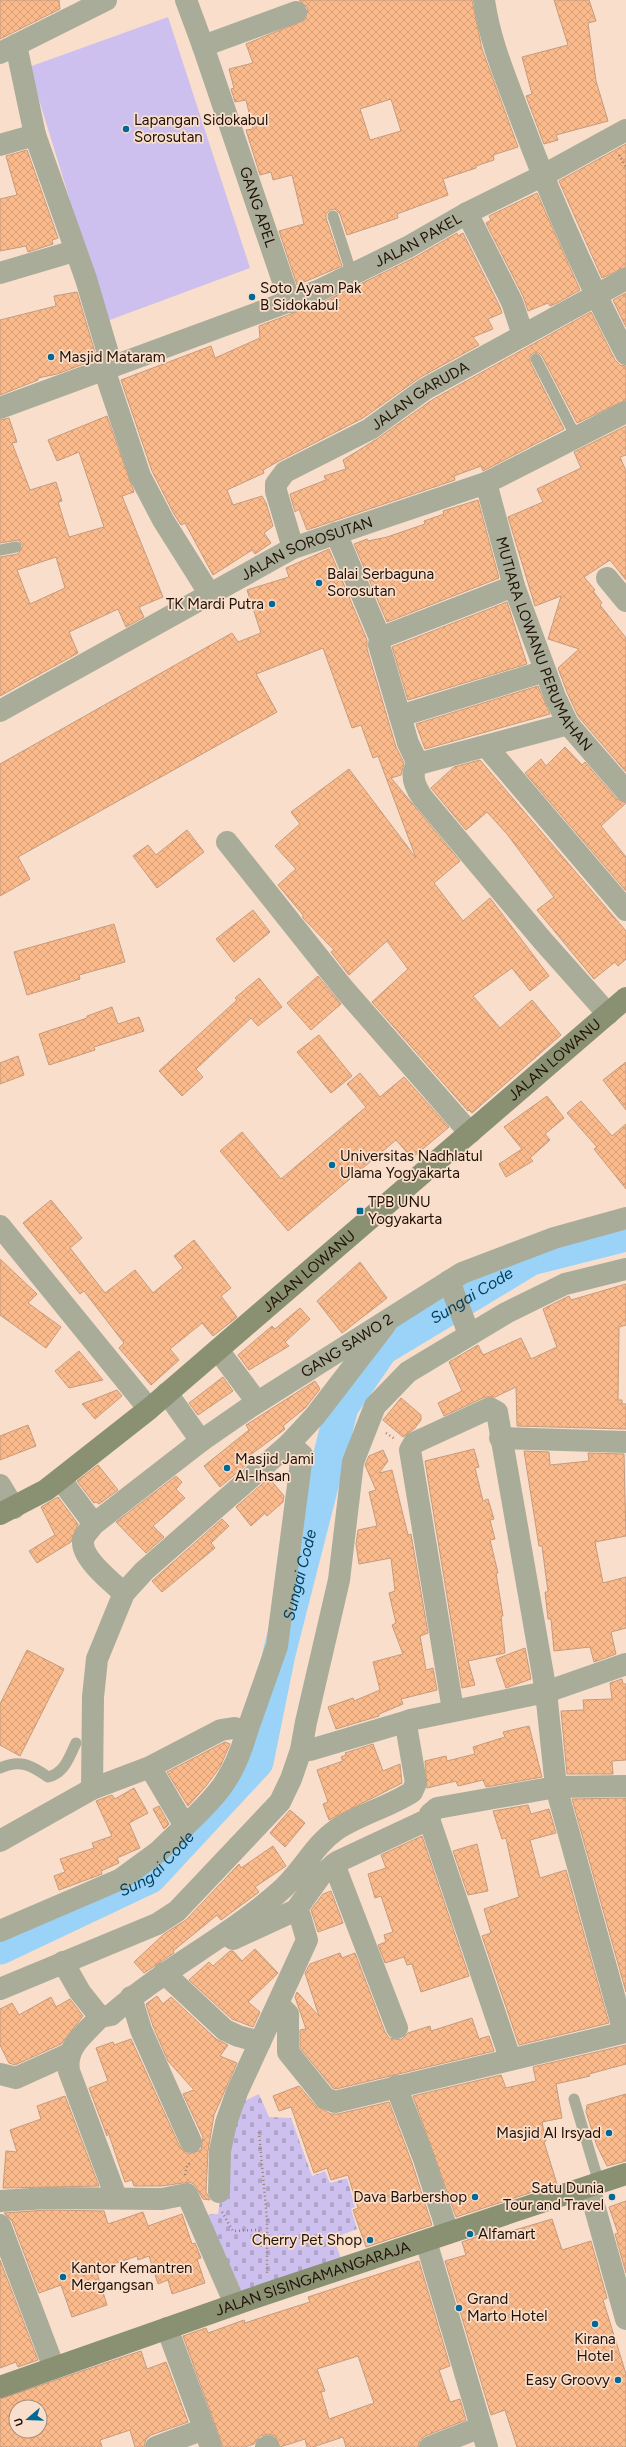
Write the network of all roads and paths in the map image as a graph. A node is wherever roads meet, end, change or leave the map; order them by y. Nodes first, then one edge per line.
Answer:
1 (186, 0) edge
2 (484, 0) edge
3 (96, 2) edge
4 (296, 12) dead end
5 (203, 46) junction
6 (8, 49) edge
7 (626, 130) edge
8 (35, 135) junction
9 (0, 145) edge
10 (542, 176) junction
11 (467, 213) junction
12 (333, 216) dead end
13 (64, 254) dead end
14 (0, 273) edge
15 (352, 275) junction
16 (626, 279) edge
17 (595, 294) junction
18 (290, 302) junction
19 (524, 335) junction
20 (626, 354) edge
21 (536, 359) dead end
22 (108, 368) junction
23 (0, 408) edge
24 (626, 412) edge
25 (576, 437) junction
26 (486, 483) junction
27 (336, 534) junction
28 (16, 547) dead end
29 (293, 548) junction
30 (0, 550) edge
31 (606, 578) dead end
32 (514, 586) junction
33 (209, 593) junction
34 (626, 601) edge
35 (380, 638) junction
36 (545, 671) junction
37 (0, 710) edge
38 (400, 716) junction
39 (568, 724) junction
40 (486, 746) junction
41 (418, 764) junction
42 (626, 791) edge
43 (227, 842) dead end
44 (626, 910) edge
45 (626, 998) edge
46 (608, 1014) junction
47 (470, 1133) junction
48 (626, 1218) edge
49 (0, 1226) edge
50 (626, 1269) edge
51 (451, 1287) junction
52 (391, 1317) junction
53 (467, 1329) junction
54 (218, 1350) junction
55 (167, 1393) junction
56 (257, 1402) junction
57 (149, 1409) junction
58 (369, 1421) junction
59 (500, 1438) junction
60 (201, 1441) junction
61 (626, 1442) edge
62 (288, 1444) junction
63 (410, 1450) junction
64 (61, 1480) junction
65 (0, 1485) edge
66 (7, 1511) edge
67 (94, 1524) junction
68 (124, 1593) junction
69 (626, 1664) edge
70 (546, 1692) junction
71 (453, 1710) junction
72 (408, 1721) junction
73 (247, 1731) junction
74 (76, 1743) dead end
75 (310, 1750) dead end
76 (150, 1767) junction
77 (0, 1768) edge
78 (626, 1786) edge
79 (556, 1787) junction
80 (92, 1789) junction
81 (429, 1819) junction
82 (185, 1826) junction
83 (0, 1841) edge
84 (334, 1864) junction
85 (296, 1910) junction
86 (0, 1931) edge
87 (212, 1942) junction
88 (63, 1962) junction
89 (164, 1973) junction
90 (0, 1989) edge
91 (131, 1997) junction
92 (279, 2005) junction
93 (100, 2017) junction
94 (397, 2028) dead end
95 (625, 2032) edge
96 (260, 2042) junction
97 (69, 2054) junction
98 (510, 2058) junction
99 (0, 2074) edge
100 (396, 2086) junction
101 (574, 2099) dead end
102 (259, 2132) dead end
103 (191, 2142) joint
104 (626, 2174) edge
105 (594, 2185) junction
106 (187, 2194) junction
107 (116, 2197) junction
108 (0, 2201) edge
109 (220, 2201) joint
110 (0, 2225) edge
111 (448, 2233) junction
112 (267, 2236) junction
113 (426, 2241) junction
114 (5, 2253) edge
115 (264, 2294) junction
116 (235, 2304) junction
117 (626, 2320) edge
118 (167, 2328) junction
119 (54, 2368) junction
120 (0, 2386) edge
121 (484, 2437) edge
122 (208, 2438) edge
123 (156, 2447) edge
124 (430, 2447) edge

1 - 5 street, GANG APEL
2 - 10 street
3 - 6 street
4 - 5 street
5 - 18 street, GANG APEL
6 - 8 street
7 - 10 street, JALAN PAKEL
8 - 9 street
8 - 22 street
10 - 11 street, JALAN PAKEL
10 - 17 street
11 - 15 street, JALAN PAKEL
11 - 19 street
12 - 15 lane
13 - 14 street
15 - 18 street, JALAN PAKEL
16 - 17 street, JALAN GARUDA
17 - 19 street, JALAN GARUDA
17 - 20 street
18 - 22 street, JALAN PAKEL
19 - 29 street, JALAN GARUDA
21 - 25 lane
22 - 23 street, JALAN PAKEL
22 - 33 street
24 - 25 street, JALAN SOROSUTAN
25 - 26 street, JALAN SOROSUTAN
26 - 27 street, JALAN SOROSUTAN
26 - 32 street, MUTIARA LOWANU PERUMAHAN
27 - 29 street, JALAN SOROSUTAN
27 - 35 street
28 - 30 lane
29 - 33 street, JALAN SOROSUTAN
31 - 34 street
32 - 35 street
32 - 36 street, MUTIARA LOWANU PERUMAHAN
33 - 37 street, JALAN SOROSUTAN
35 - 38 street
36 - 38 street
36 - 39 street, MUTIARA LOWANU PERUMAHAN
38 - 41 street
39 - 40 street
39 - 42 street, MUTIARA LOWANU PERUMAHAN
40 - 41 street
40 - 44 street
41 - 46 street
43 - 47 street
45 - 46 main road, JALAN LOWANU
46 - 47 main road, JALAN LOWANU
47 - 54 main road, JALAN LOWANU
48 - 51 street, GANG SAWO 2
49 - 57 street
50 - 53 street
51 - 52 street, GANG SAWO 2
51 - 53 street
52 - 56 street, GANG SAWO 2
52 - 62 street
53 - 58 street
54 - 55 main road, JALAN LOWANU
54 - 56 street
55 - 57 main road, JALAN LOWANU
55 - 60 street
56 - 60 street, GANG SAWO 2
57 - 64 main road, JALAN LOWANU
58 - 63 path
58 - 88 street
59 - 61 street
59 - 63 street
59 - 70 street
60 - 67 street, GANG SAWO 2
62 - 68 street
62 - 73 street
63 - 71 street
64 - 66 main road, JALAN LOWANU
64 - 67 street
65 - 66 street
67 - 68 street, GANG SAWO 2
68 - 80 street
69 - 70 street
70 - 71 street
70 - 79 street
71 - 72 street
72 - 75 street
72 - 87 street
73 - 76 street
73 - 82 street
74 - 77 lane
76 - 80 street
76 - 82 street
78 - 79 street
79 - 81 street
79 - 95 street
80 - 83 street
81 - 84 street
81 - 98 street
82 - 86 street
84 - 85 street
84 - 94 street
85 - 87 street
85 - 92 street
87 - 89 street
88 - 90 street
88 - 93 street
89 - 91 street
89 - 96 street
91 - 93 street
91 - 103 street
92 - 96 street
92 - 100 street
93 - 97 street
95 - 98 street
96 - 109 street
97 - 99 street
97 - 107 street
98 - 100 street
100 - 111 street
101 - 105 lane
102 - 112 path
103 - 106 path
104 - 105 main road, JALAN SISINGAMANGARAJA
105 - 111 main road, JALAN SISINGAMANGARAJA
105 - 117 street
106 - 107 street
106 - 116 street
107 - 108 street
109 - 112 path
110 - 114 street
111 - 113 main road, JALAN SISINGAMANGARAJA
112 - 115 path
113 - 115 main road, JALAN SISINGAMANGARAJA
113 - 121 street
114 - 119 street
115 - 116 main road, JALAN SISINGAMANGARAJA
116 - 118 main road, JALAN SISINGAMANGARAJA
118 - 119 main road, JALAN SISINGAMANGARAJA
118 - 122 street
119 - 120 main road, JALAN SISINGAMANGARAJA
121 - 124 street
122 - 123 street

